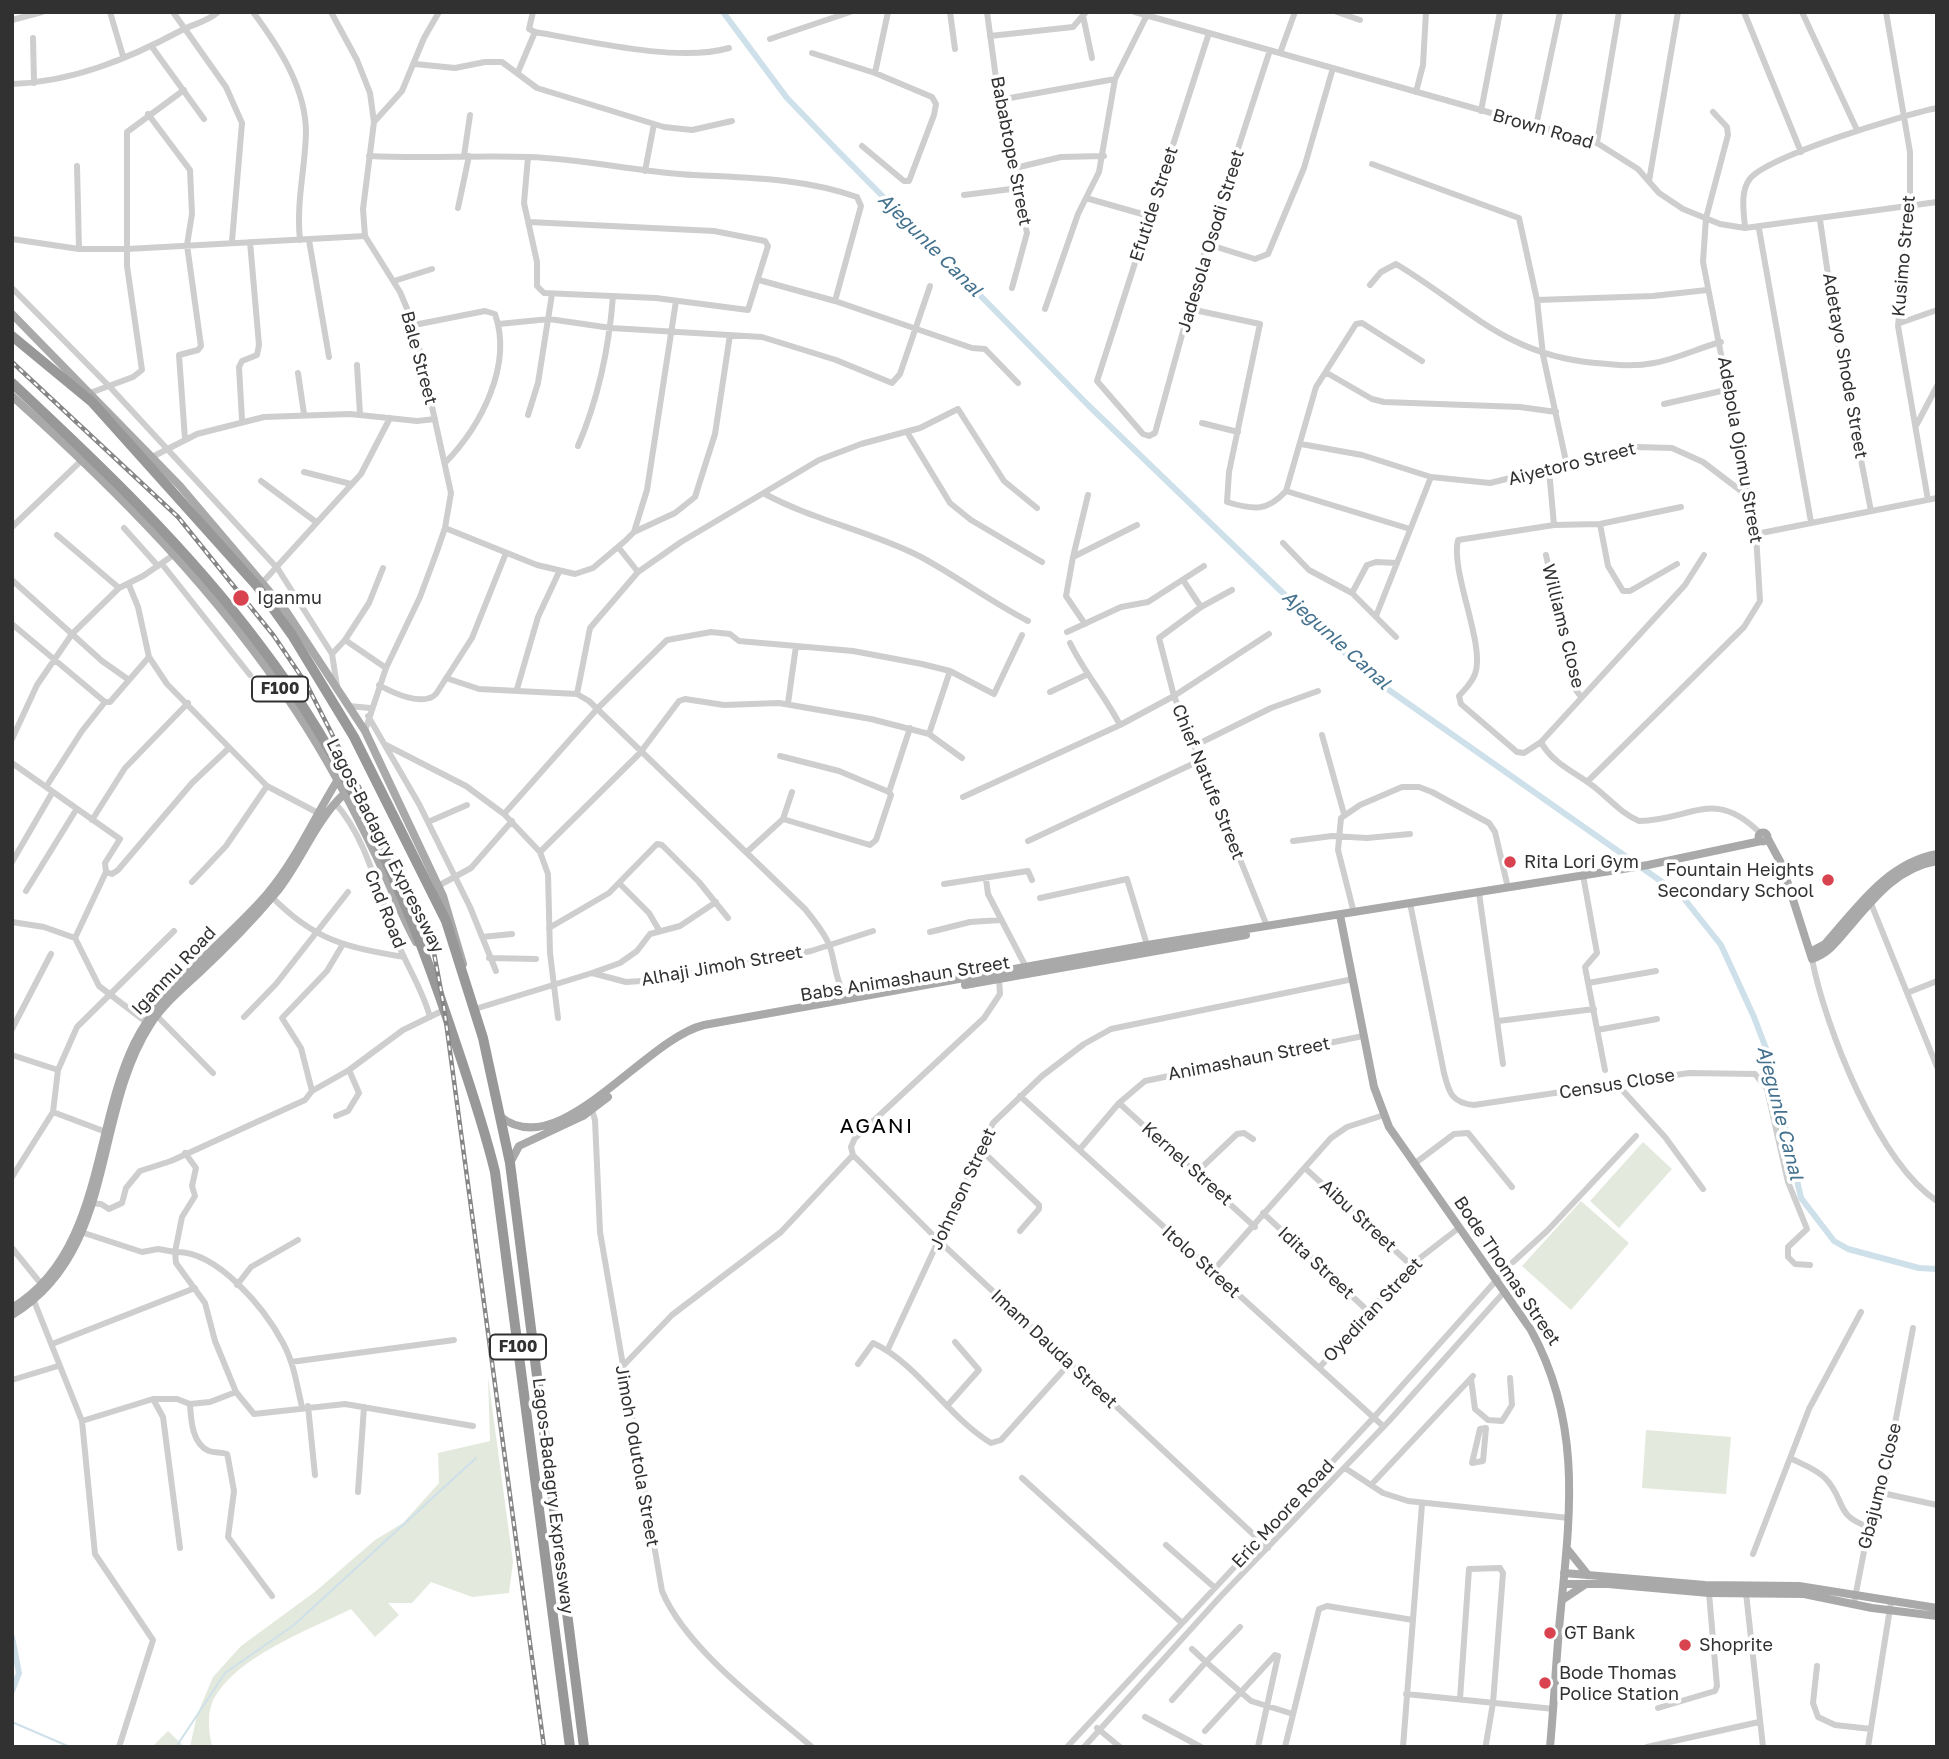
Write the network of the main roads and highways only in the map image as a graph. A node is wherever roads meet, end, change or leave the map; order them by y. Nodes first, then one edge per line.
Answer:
1 (12, 314) edge
2 (12, 336) edge
3 (12, 383) edge
4 (12, 396) edge
5 (337, 781) junction
6 (344, 794) junction
7 (321, 815) junction
8 (1937, 854) edge
9 (1937, 861) edge
10 (1870, 900) junction
11 (1345, 915) junction
12 (426, 955) junction
13 (1028, 971) junction
14 (465, 977) junction
15 (754, 1018) junction
16 (148, 1023) junction
17 (591, 1107) junction
18 (501, 1117) junction
19 (510, 1163) junction
20 (88, 1203) junction
21 (12, 1308) edge
22 (12, 1315) edge
23 (1567, 1549) junction
24 (1564, 1573) junction
25 (1588, 1579) junction
26 (1564, 1584) junction
27 (1681, 1587) junction
28 (1562, 1600) junction
29 (1855, 1600) junction
30 (1890, 1606) junction
31 (1937, 1608) edge
32 (1937, 1616) edge
33 (570, 1747) edge
34 (584, 1747) edge
35 (1549, 1747) edge

1 - 14 main road, Lagos-Badagry Expressway
2 - 14 highway, Lagos-Badagry Expressway / F100
3 - 12 highway, Lagos-Badagry Expressway / F100
4 - 5 main road, Lagos-Badagry Expressway / F100
5 - 6 main road, Lagos-Badagry Expressway / F100
5 - 7 main road, Iganmu Road
6 - 7 main road, Iganmu Road
6 - 12 main road, Lagos-Badagry Expressway / F100
7 - 16 main road, Iganmu Road
7 - 16 main road, Iganmu Road
8 - 10 main road
9 - 10 main road
10 - 11 main road, Babs Animashaun Street
11 - 13 main road, Babs Animashaun Street
11 - 13 main road, Babs Animashaun Street
11 - 23 main road, Bode Thomas Street
12 - 33 highway, Lagos-Badagry Expressway / F100
13 - 15 main road, Babs Animashaun Street
13 - 15 main road, Babs Animashaun Street
14 - 18 highway, Lagos-Badagry Expressway / F100
15 - 17 main road, Babs Animashaun Street
16 - 20 main road, Iganmu Road
16 - 20 main road, Iganmu Road
17 - 18 main road, Babs Animashaun Street
17 - 19 main road, Babs Animashaun Street
18 - 19 highway, Lagos-Badagry Expressway / F100
19 - 34 highway, Lagos-Badagry Expressway / F100
20 - 21 main road, Iganmu Road
20 - 22 main road, Iganmu Road
23 - 24 main road, Bode Thomas Street
23 - 25 main road
24 - 25 main road
24 - 26 main road, Bode Thomas Street
25 - 26 main road
25 - 27 main road
25 - 28 main road
26 - 28 main road, Bode Thomas Street
27 - 29 main road
27 - 29 main road
28 - 35 main road, Bode Thomas Street
29 - 30 main road
30 - 31 main road
30 - 32 main road

